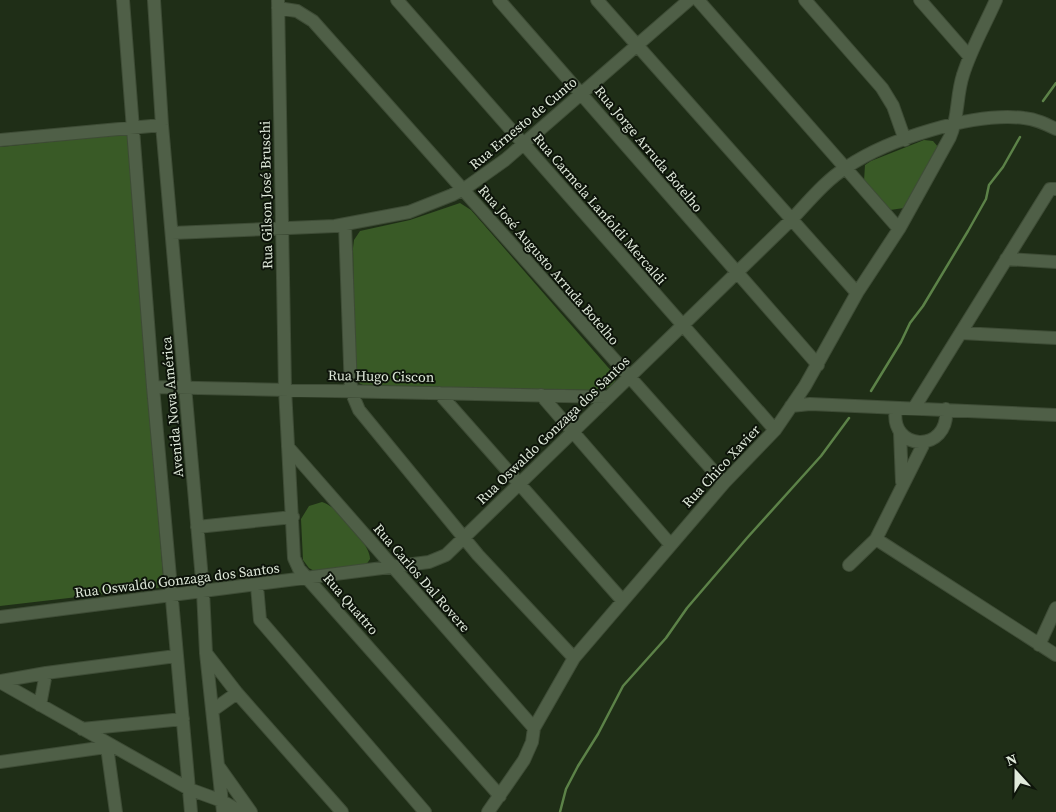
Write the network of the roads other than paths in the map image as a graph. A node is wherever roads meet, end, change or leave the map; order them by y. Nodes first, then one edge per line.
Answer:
1 (123, 0) edge
2 (154, 0) edge
3 (397, 0) edge
4 (498, 0) edge
5 (596, 0) edge
6 (689, 0) edge
7 (698, 0) edge
8 (805, 0) edge
9 (920, 0) edge
10 (996, 0) edge
11 (278, 4) edge
12 (637, 46) junction
13 (969, 56) junction
14 (582, 93) junction
15 (956, 123) junction
16 (162, 125) junction
17 (133, 127) junction
18 (1056, 129) edge
19 (0, 140) edge
20 (904, 140) junction
21 (523, 145) junction
22 (846, 167) junction
23 (1053, 189) edge
24 (462, 190) junction
25 (792, 219) junction
26 (345, 224) junction
27 (281, 227) junction
28 (899, 229) junction
29 (172, 233) junction
30 (1006, 260) junction
31 (1056, 262) edge
32 (736, 274) junction
33 (857, 293) junction
34 (682, 325) junction
35 (961, 333) junction
36 (1056, 338) edge
37 (818, 365) junction
38 (628, 378) junction
39 (153, 387) junction
40 (186, 387) junction
41 (285, 389) junction
42 (351, 392) junction
43 (439, 392) junction
44 (541, 395) junction
45 (608, 397) junction
46 (792, 406) junction
47 (896, 408) junction
48 (914, 408) junction
49 (946, 410) junction
50 (1056, 415) edge
51 (776, 430) junction
52 (574, 431) junction
53 (900, 433) junction
54 (924, 443) junction
55 (288, 447) junction
56 (724, 483) junction
57 (519, 484) junction
58 (902, 485) junction
59 (293, 517) junction
60 (197, 527) junction
61 (465, 538) junction
62 (876, 540) junction
63 (670, 544) junction
64 (849, 565) dead end
65 (391, 567) junction
66 (309, 579) junction
67 (257, 586) junction
68 (203, 591) junction
69 (172, 594) junction
70 (622, 600) junction
71 (1056, 608) edge
72 (0, 617) edge
73 (1039, 644) junction
74 (206, 652) junction
75 (1056, 655) edge
76 (176, 656) junction
77 (574, 658) junction
78 (46, 673) junction
79 (0, 682) edge
80 (237, 693) junction
81 (40, 705) junction
82 (213, 710) junction
83 (183, 719) junction
84 (534, 728) junction
85 (82, 729) junction
86 (110, 746) junction
87 (0, 762) edge
88 (218, 765) junction
89 (189, 789) junction
90 (500, 796) junction
91 (222, 806) edge
92 (116, 812) edge
93 (191, 812) edge
94 (241, 812) edge
95 (251, 812) edge
96 (342, 812) edge
97 (425, 812) edge
98 (488, 812) edge

1 - 17 street, Avenida Nova América
2 - 16 street, Avenida Nova América
3 - 21 street, Rua Carmela Lanfoldi Mercaldi
4 - 14 street, Rua Jorge Arruda Botelho
5 - 12 street
6 - 12 street, Rua Ernesto de Cunto
7 - 22 street
8 - 20 street
9 - 13 street
10 - 13 street
11 - 24 street, Rua José Augusto Arruda Botelho
11 - 27 street, Rua Gilson José Bruschi
12 - 14 street, Rua Ernesto de Cunto
12 - 25 street
13 - 15 street
14 - 21 street, Rua Ernesto de Cunto
14 - 32 street, Rua Jorge Arruda Botelho
15 - 18 street, Rua Oswaldo Gonzaga dos Santos
15 - 20 street, Rua Oswaldo Gonzaga dos Santos
15 - 28 street, Rua Chico Xavier
16 - 17 street
16 - 29 street, Avenida Nova América
17 - 19 street
17 - 39 street, Avenida Nova América
20 - 22 street, Rua Oswaldo Gonzaga dos Santos
21 - 24 street, Rua Ernesto de Cunto
21 - 34 street, Rua Carmela Lanfoldi Mercaldi
22 - 25 street, Rua Oswaldo Gonzaga dos Santos
22 - 28 street
23 - 30 street
24 - 26 street, Rua Ernesto de Cunto
24 - 38 street, Rua José Augusto Arruda Botelho
25 - 32 street, Rua Oswaldo Gonzaga dos Santos
25 - 33 street
26 - 27 street, Rua Ernesto de Cunto
26 - 42 street
27 - 29 street, Rua Ernesto de Cunto
27 - 41 street, Rua Gilson José Bruschi
28 - 33 street, Rua Chico Xavier
29 - 40 street, Avenida Nova América
30 - 31 street
30 - 35 street
32 - 34 street, Rua Oswaldo Gonzaga dos Santos
32 - 37 street, Rua Jorge Arruda Botelho
33 - 37 street, Rua Chico Xavier
34 - 38 street, Rua Oswaldo Gonzaga dos Santos
34 - 51 street, Rua Carmela Lanfoldi Mercaldi
35 - 36 street
35 - 48 street
37 - 46 street, Rua Chico Xavier
38 - 45 street, Rua Oswaldo Gonzaga dos Santos
38 - 56 street, Rua José Augusto Arruda Botelho
39 - 40 street, Rua Hugo Ciscon
39 - 69 street, Avenida Nova América
40 - 41 street, Rua Hugo Ciscon
40 - 60 street, Avenida Nova América
41 - 42 street, Rua Hugo Ciscon
41 - 55 street, Rua Quattro
42 - 43 street, Rua Hugo Ciscon
42 - 61 street
43 - 44 street, Rua Hugo Ciscon
43 - 57 street
44 - 45 street, Rua Hugo Ciscon
44 - 52 street
45 - 52 street, Rua Oswaldo Gonzaga dos Santos
46 - 47 street
46 - 51 street, Rua Chico Xavier
47 - 48 street
47 - 53 street
48 - 49 street
49 - 50 street
49 - 54 street
51 - 56 street, Rua Chico Xavier
52 - 57 street, Rua Oswaldo Gonzaga dos Santos
52 - 63 street
53 - 54 street
53 - 58 street
54 - 58 street
55 - 59 street, Rua Quattro
55 - 65 street, Rua Carlos Dal Rovere
56 - 63 street, Rua Chico Xavier
57 - 61 street, Rua Oswaldo Gonzaga dos Santos
57 - 70 street
58 - 62 street
59 - 60 street
59 - 66 street, Rua Quattro
60 - 68 street, Avenida Nova América
61 - 65 street, Rua Oswaldo Gonzaga dos Santos
61 - 77 street
62 - 64 street
62 - 73 street
63 - 70 street, Rua Chico Xavier
65 - 66 street, Rua Oswaldo Gonzaga dos Santos
65 - 84 street, Rua Carlos Dal Rovere
66 - 67 street, Rua Oswaldo Gonzaga dos Santos
66 - 90 street, Rua Quattro
67 - 68 street, Rua Oswaldo Gonzaga dos Santos
67 - 97 street
68 - 69 street, Rua Oswaldo Gonzaga dos Santos
68 - 74 street, Avenida Nova América
69 - 72 street, Rua Oswaldo Gonzaga dos Santos
69 - 76 street, Avenida Nova América
70 - 77 street, Rua Chico Xavier
71 - 73 street
73 - 75 street
74 - 80 street
74 - 82 street, Avenida Nova América
76 - 78 street
76 - 83 street, Avenida Nova América
77 - 84 street, Rua Chico Xavier
78 - 79 street
78 - 81 street
79 - 81 street
80 - 82 street
80 - 96 street
81 - 85 street
82 - 88 street, Avenida Nova América
83 - 85 street
83 - 89 street, Avenida Nova América
84 - 90 street, Rua Chico Xavier
85 - 86 street
86 - 87 street
86 - 89 street
86 - 92 street
88 - 91 street, Avenida Nova América
88 - 95 street
89 - 91 street
89 - 93 street, Avenida Nova América
90 - 98 street, Rua Chico Xavier
91 - 94 street

